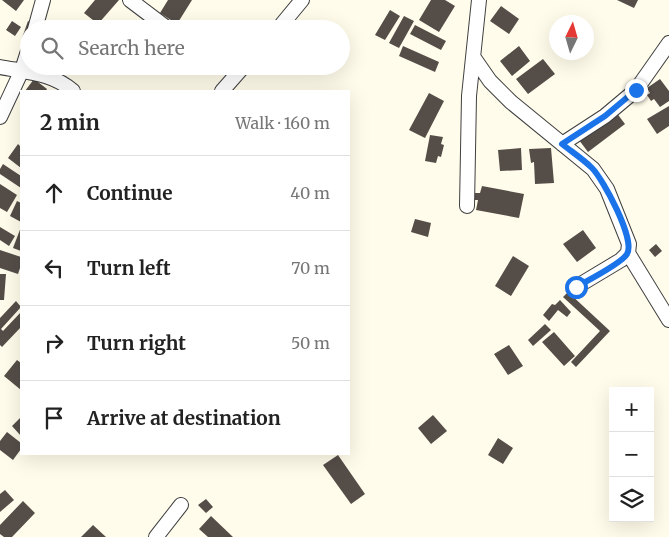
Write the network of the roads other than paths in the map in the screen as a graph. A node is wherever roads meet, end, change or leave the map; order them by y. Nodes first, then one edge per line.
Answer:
1 (43, 0) edge
2 (130, 0) edge
3 (302, 0) edge
4 (479, 0) edge
5 (37, 20) edge
6 (156, 20) edge
7 (285, 20) edge
8 (669, 42) edge
9 (474, 58) junction
10 (0, 67) edge
11 (20, 70) edge
12 (20, 74) edge
13 (44, 75) edge
14 (236, 75) edge
15 (73, 90) edge
16 (223, 90) edge
17 (0, 117) edge
18 (562, 144) junction
19 (468, 206) dead end
20 (628, 253) junction
21 (576, 287) dead end
22 (669, 320) edge
23 (181, 505) dead end
24 (156, 537) edge

1 - 5 street
2 - 6 street
3 - 7 street
4 - 9 street
8 - 18 street
9 - 18 street
9 - 19 street
10 - 11 street
12 - 17 street
13 - 15 street
14 - 16 street
18 - 20 street
20 - 21 street
20 - 22 street
23 - 24 street

